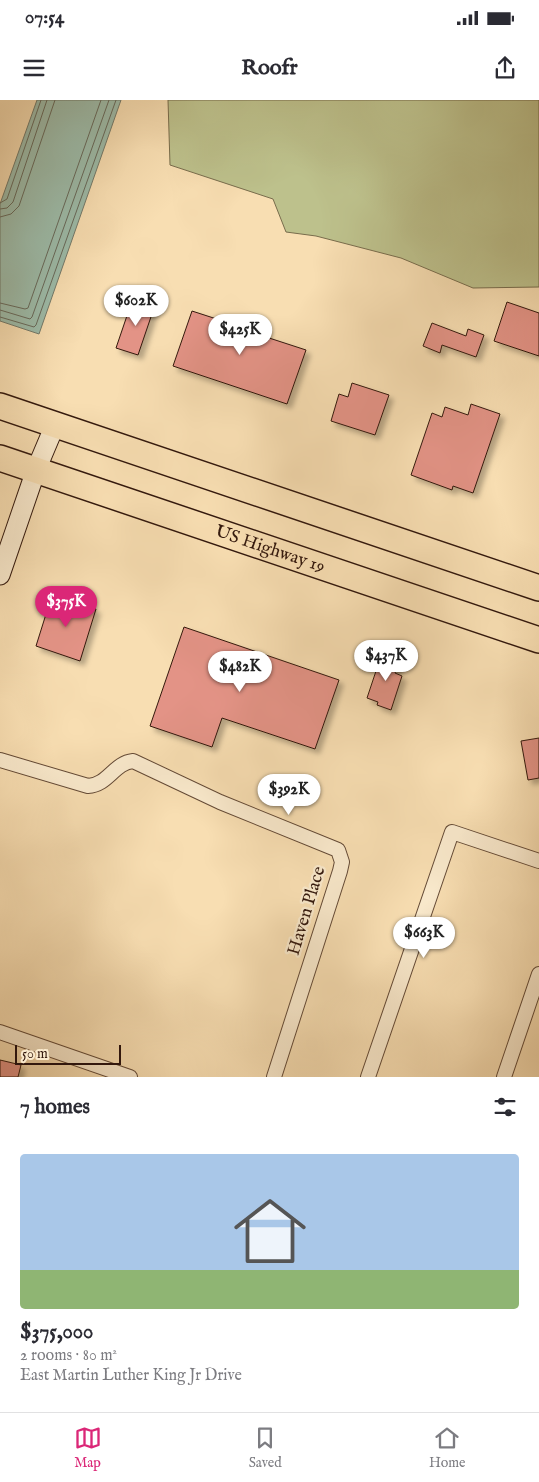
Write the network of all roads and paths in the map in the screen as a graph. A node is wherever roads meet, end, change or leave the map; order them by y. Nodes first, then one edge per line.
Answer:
1 (0, 406) edge
2 (55, 425) junction
3 (0, 458) edge
4 (36, 470) junction
5 (0, 575) edge
6 (539, 588) edge
7 (534, 637) edge
8 (0, 760) edge
9 (539, 861) edge
10 (538, 980) edge
11 (0, 1032) edge
12 (130, 1077) edge
13 (274, 1077) edge
14 (368, 1077) edge
15 (504, 1077) edge

1 - 2 highway
2 - 4 street
2 - 6 highway
3 - 4 highway, US Highway 19
4 - 5 street
4 - 7 highway, US Highway 19
8 - 13 street, Haven Place
9 - 14 street
10 - 15 street
11 - 12 street

